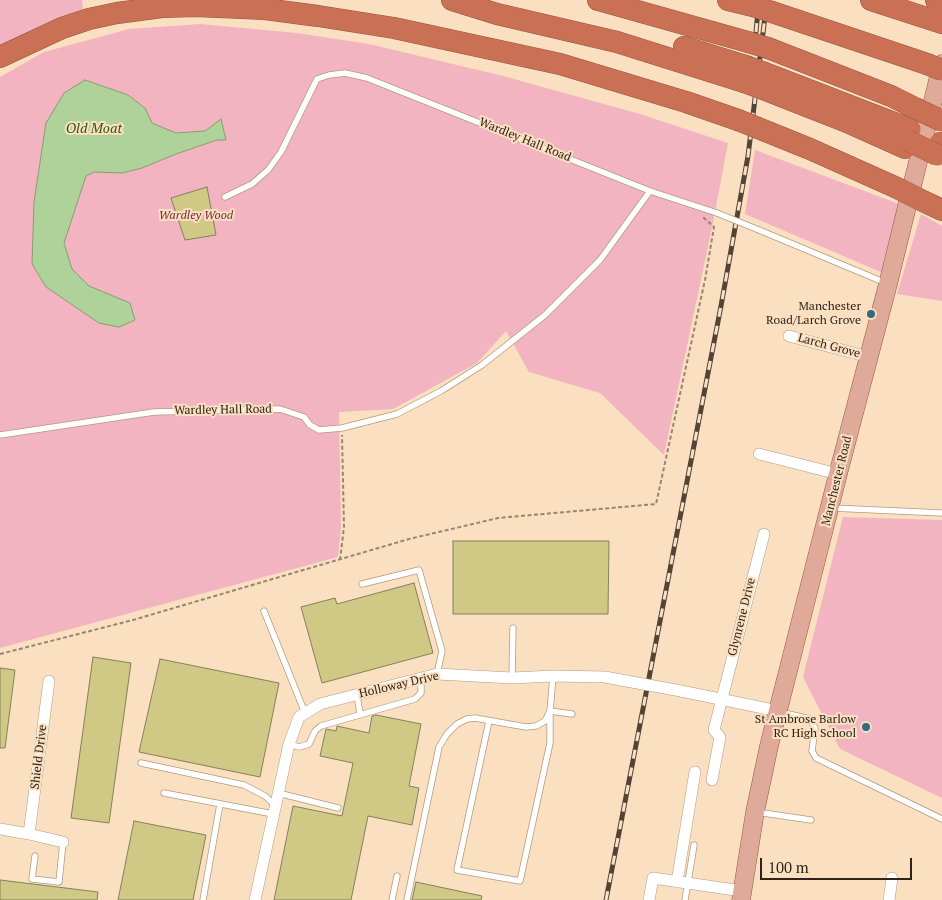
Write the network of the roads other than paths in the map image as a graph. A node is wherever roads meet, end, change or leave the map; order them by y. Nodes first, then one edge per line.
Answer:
1 (452, 0) edge
2 (467, 0) edge
3 (598, 0) edge
4 (728, 0) edge
5 (871, 0) edge
6 (936, 0) edge
7 (941, 15) edge
8 (0, 57) edge
9 (937, 66) edge
10 (754, 77) junction
11 (916, 104) junction
12 (942, 109) edge
13 (942, 120) edge
14 (907, 139) junction
15 (940, 154) edge
16 (650, 190) junction
17 (226, 197) dead end
18 (933, 206) edge
19 (888, 284) junction
20 (789, 336) dead end
21 (869, 357) junction
22 (0, 435) edge
23 (759, 454) dead end
24 (838, 474) junction
25 (830, 508) junction
26 (942, 513) edge
27 (764, 534) dead end
28 (362, 584) dead end
29 (264, 611) dead end
30 (513, 628) dead end
31 (436, 674) junction
32 (553, 676) junction
33 (421, 678) junction
34 (512, 678) junction
35 (49, 681) dead end
36 (356, 695) junction
37 (721, 699) junction
38 (550, 711) junction
39 (778, 711) junction
40 (305, 713) junction
41 (360, 714) junction
42 (572, 714) dead end
43 (489, 721) junction
44 (289, 744) junction
45 (141, 763) dead end
46 (695, 772) dead end
47 (712, 780) dead end
48 (164, 793) dead end
49 (278, 793) junction
50 (220, 804) junction
51 (338, 808) dead end
52 (274, 810) junction
53 (755, 812) junction
54 (942, 819) edge
55 (811, 820) dead end
56 (0, 829) edge
57 (29, 834) junction
58 (62, 842) joint
59 (694, 845) dead end
60 (34, 856) dead end
61 (397, 876) dead end
62 (892, 878) dead end
63 (682, 882) junction
64 (741, 895) edge
65 (203, 900) edge
66 (255, 900) edge
67 (392, 900) edge
68 (407, 900) edge
69 (649, 900) edge
70 (685, 900) edge
71 (888, 900) edge

1 - 10 highway
2 - 10 highway
3 - 11 highway
4 - 9 highway
5 - 7 highway
6 - 7 highway
8 - 18 highway, bridge
9 - 19 main road, Manchester Road
10 - 14 highway
10 - 14 highway
11 - 12 highway
11 - 13 highway, bridge
14 - 15 highway
16 - 17 lane, Wardley Hall Road
16 - 19 lane, Wardley Hall Road, bridge
16 - 22 lane, Wardley Hall Road
19 - 21 main road, Manchester Road
20 - 21 street, Larch Grove
21 - 24 main road, Manchester Road
23 - 24 street
24 - 25 main road, Manchester Road
25 - 26 lane
25 - 39 main road, Manchester Road
27 - 37 street, Glynrene Drive
28 - 31 lane
29 - 40 lane
30 - 34 lane
31 - 33 street, Holloway Drive
31 - 34 street, Holloway Drive
32 - 34 street, Holloway Drive
32 - 37 street, Holloway Drive, bridge
32 - 38 lane
33 - 36 street, Holloway Drive
33 - 41 lane
35 - 57 street, Shield Drive
36 - 40 street, Holloway Drive
36 - 41 lane
37 - 39 street, Holloway Drive
37 - 47 street, Glynrene Drive
38 - 42 lane
38 - 43 lane
38 - 43 lane
39 - 53 main road, Manchester Road
39 - 54 lane
40 - 44 street
41 - 44 lane
43 - 68 lane
44 - 49 street
45 - 52 lane
46 - 63 street
48 - 50 lane
49 - 51 lane
49 - 52 street
50 - 52 lane
50 - 65 lane
52 - 66 street
53 - 55 lane
53 - 64 main road, Manchester Road
56 - 57 street
57 - 58 street
58 - 60 lane
59 - 63 lane
61 - 67 lane
62 - 71 street
63 - 64 street
63 - 69 street
63 - 70 lane

